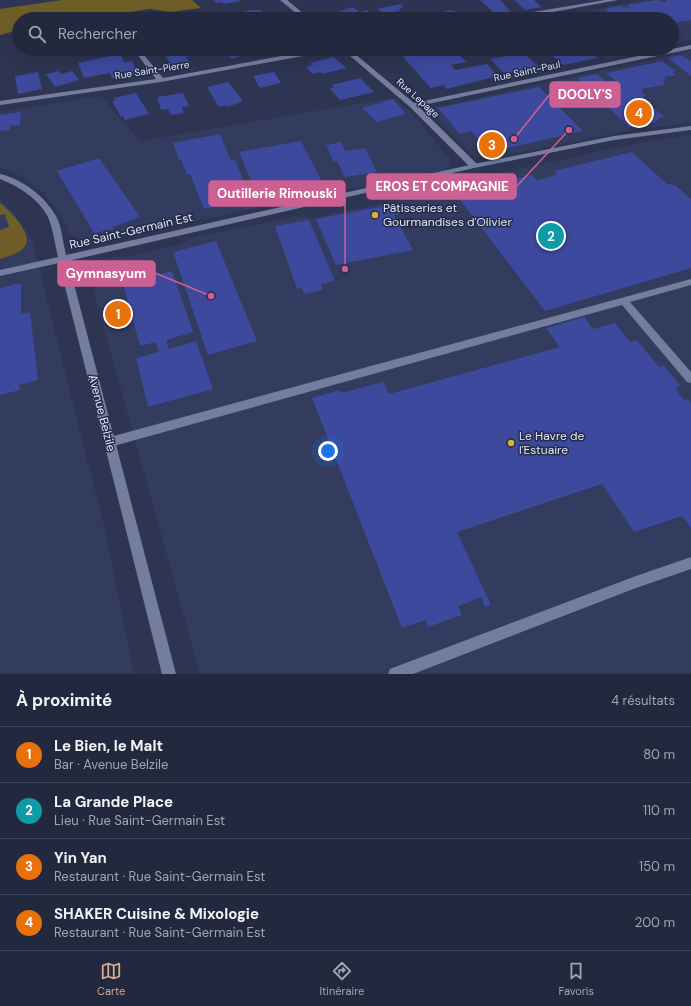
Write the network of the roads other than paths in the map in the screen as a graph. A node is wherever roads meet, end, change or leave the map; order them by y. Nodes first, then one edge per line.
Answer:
1 (283, 0) edge
2 (615, 0) edge
3 (298, 12) edge
4 (545, 12) edge
5 (691, 47) edge
6 (679, 50) edge
7 (142, 56) edge
8 (292, 56) edge
9 (354, 56) edge
10 (648, 56) edge
11 (161, 80) junction
12 (0, 103) edge
13 (413, 105) junction
14 (691, 128) edge
15 (474, 166) junction
16 (0, 176) edge
17 (62, 259) junction
18 (0, 273) edge
19 (691, 282) edge
20 (624, 301) junction
21 (691, 379) edge
22 (110, 442) junction
23 (691, 563) edge
24 (169, 674) edge
25 (395, 674) edge

1 - 3 street
2 - 4 street
5 - 6 street, Rue Saint-Paul
7 - 11 street
8 - 11 street, Rue Saint-Pierre
9 - 13 street, Rue Lepage
10 - 13 street, Rue Saint-Paul
11 - 12 street, Rue Saint-Pierre
13 - 15 street, Rue Lepage
14 - 15 street, Rue Saint-Germain Est
15 - 17 street, Rue Saint-Germain Est
16 - 17 street, Avenue Belzile
17 - 18 street, Rue Saint-Germain Est
17 - 22 street, Avenue Belzile
19 - 20 street
20 - 21 street
20 - 22 street
22 - 24 street, Avenue Belzile
23 - 25 street

